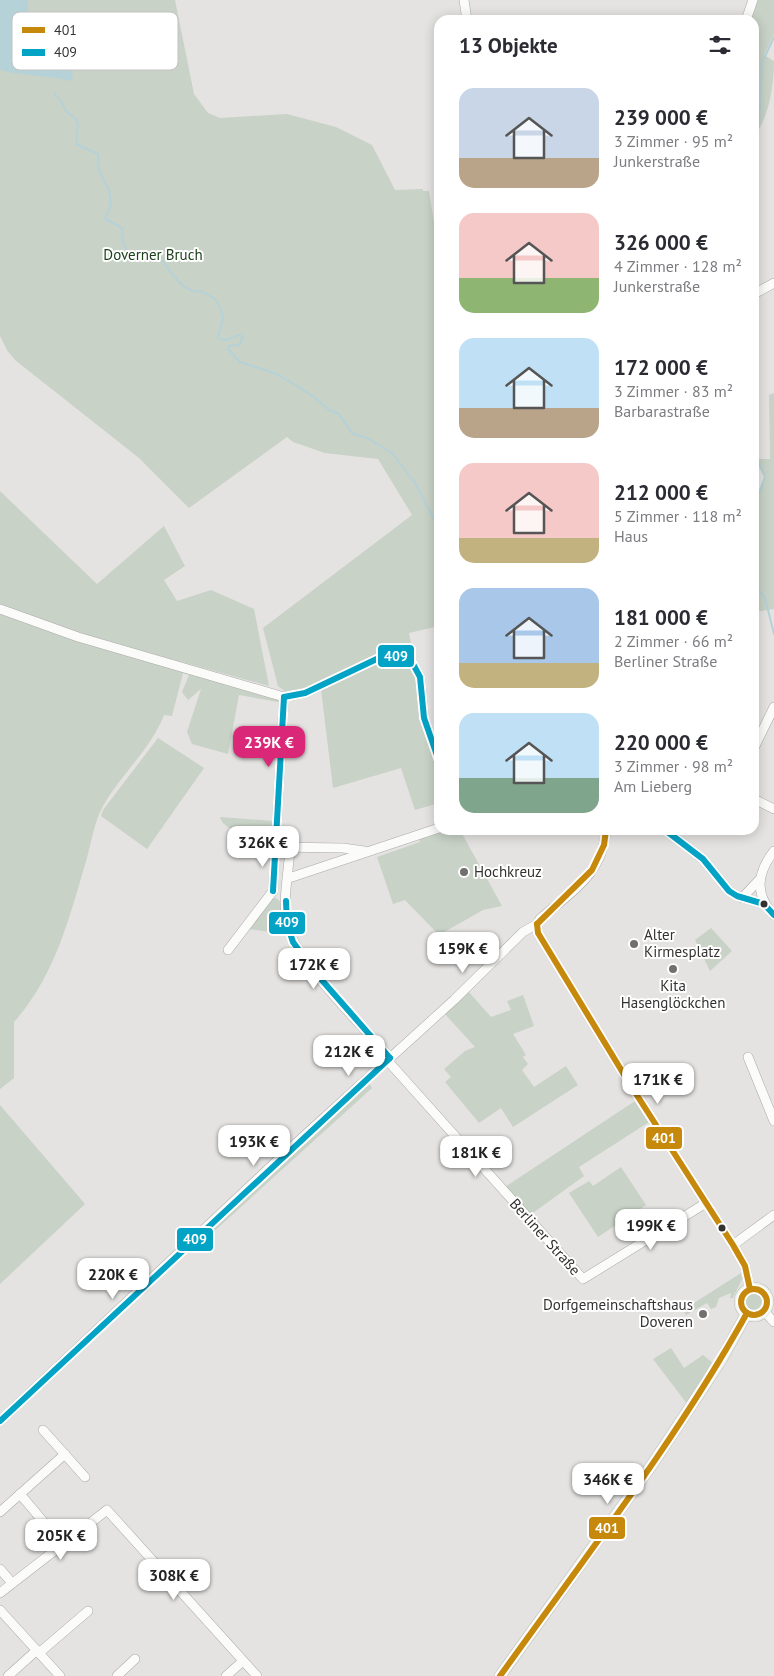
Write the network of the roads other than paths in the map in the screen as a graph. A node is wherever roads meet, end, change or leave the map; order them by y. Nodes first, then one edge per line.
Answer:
1 (464, 0) edge
2 (753, 0) edge
3 (466, 15) edge
4 (748, 15) edge
5 (774, 283) edge
6 (759, 291) edge
7 (0, 609) edge
8 (284, 697) junction
9 (774, 707) edge
10 (759, 738) edge
11 (434, 747) edge
12 (759, 801) edge
13 (774, 808) edge
14 (434, 830) edge
15 (606, 835) edge
16 (672, 835) edge
17 (276, 847) junction
18 (290, 847) junction
19 (367, 851) junction
20 (774, 851) edge
21 (289, 878) junction
22 (760, 879) junction
23 (273, 891) junction
24 (742, 898) junction
25 (286, 901) junction
26 (764, 904) junction
27 (774, 915) edge
28 (537, 924) junction
29 (228, 950) dead end
30 (748, 1057) dead end
31 (389, 1059) junction
32 (774, 1121) edge
33 (706, 1202) junction
34 (774, 1215) edge
35 (733, 1245) junction
36 (774, 1286) edge
37 (750, 1288) junction
38 (764, 1293) junction
39 (764, 1311) junction
40 (747, 1313) junction
41 (774, 1322) edge
42 (0, 1422) edge
43 (43, 1430) dead end
44 (65, 1454) junction
45 (85, 1477) dead end
46 (20, 1494) junction
47 (0, 1512) edge
48 (63, 1545) junction
49 (0, 1569) edge
50 (12, 1583) junction
51 (0, 1593) edge
52 (0, 1610) edge
53 (88, 1611) dead end
54 (38, 1651) junction
55 (135, 1659) dead end
56 (243, 1661) junction
57 (8, 1676) edge
58 (60, 1676) edge
59 (116, 1676) edge
60 (226, 1676) edge
61 (257, 1676) edge
62 (500, 1676) edge

1 - 3 street
2 - 4 street
5 - 6 street
7 - 8 street
8 - 11 street
8 - 17 street
9 - 10 street
12 - 13 street
14 - 19 street
15 - 28 street
16 - 24 street
17 - 18 street
17 - 23 street
18 - 19 street
18 - 21 street, Berliner Straße
19 - 21 street
20 - 22 street
21 - 25 street, Berliner Straße
22 - 24 street
22 - 26 street
23 - 25 street
23 - 29 street
24 - 26 street
25 - 31 street, Berliner Straße
26 - 27 street
28 - 31 street
28 - 33 street
30 - 32 street
31 - 33 street, Berliner Straße
31 - 42 street
33 - 35 street
34 - 35 street
35 - 37 street
36 - 38 main road
37 - 38 main road
37 - 40 main road
38 - 39 main road
39 - 40 main road
39 - 41 street
40 - 62 main road
43 - 44 street
44 - 45 street
44 - 46 street
46 - 47 street
46 - 48 street
48 - 50 street
48 - 56 street
49 - 50 street
50 - 51 street
52 - 54 street
53 - 54 street
54 - 57 street
54 - 58 street
55 - 59 street
56 - 60 street
56 - 61 street

